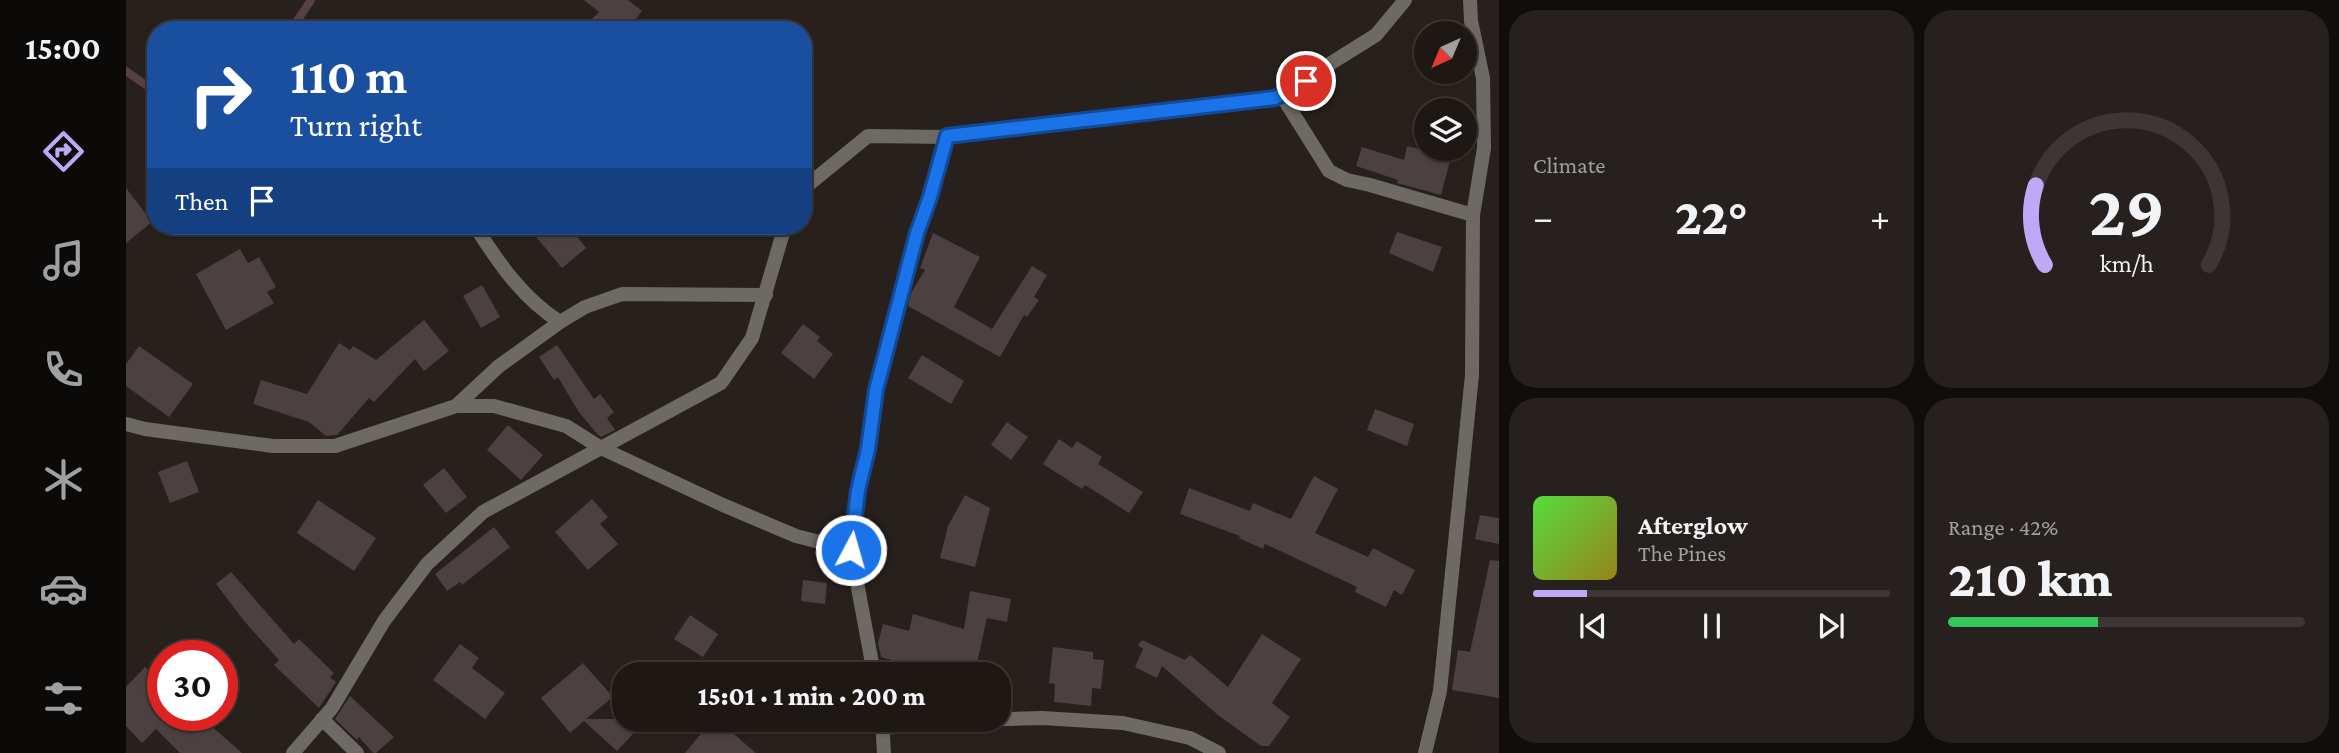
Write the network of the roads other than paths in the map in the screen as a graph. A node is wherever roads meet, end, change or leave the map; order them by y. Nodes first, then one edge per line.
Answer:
1 (1405, 0) edge
2 (1470, 0) edge
3 (1282, 96) junction
4 (947, 136) junction
5 (812, 182) edge
6 (1473, 215) junction
7 (481, 235) edge
8 (783, 235) edge
9 (766, 295) junction
10 (560, 322) junction
11 (456, 406) junction
12 (126, 424) edge
13 (601, 448) junction
14 (851, 550) junction
15 (872, 662) edge
16 (322, 719) junction
17 (1011, 719) edge
18 (883, 732) edge
19 (293, 753) edge
20 (357, 753) edge
21 (884, 753) edge
22 (1219, 753) edge
23 (1424, 753) edge

1 - 3 street
2 - 6 street
3 - 4 street
3 - 6 street
4 - 5 street
4 - 14 street
6 - 23 street
7 - 10 street
8 - 9 street
9 - 10 street
9 - 13 street
10 - 11 street
11 - 12 street
11 - 13 street
13 - 14 street
13 - 16 street
14 - 15 street
16 - 19 street
16 - 20 street
17 - 22 street
18 - 21 street

